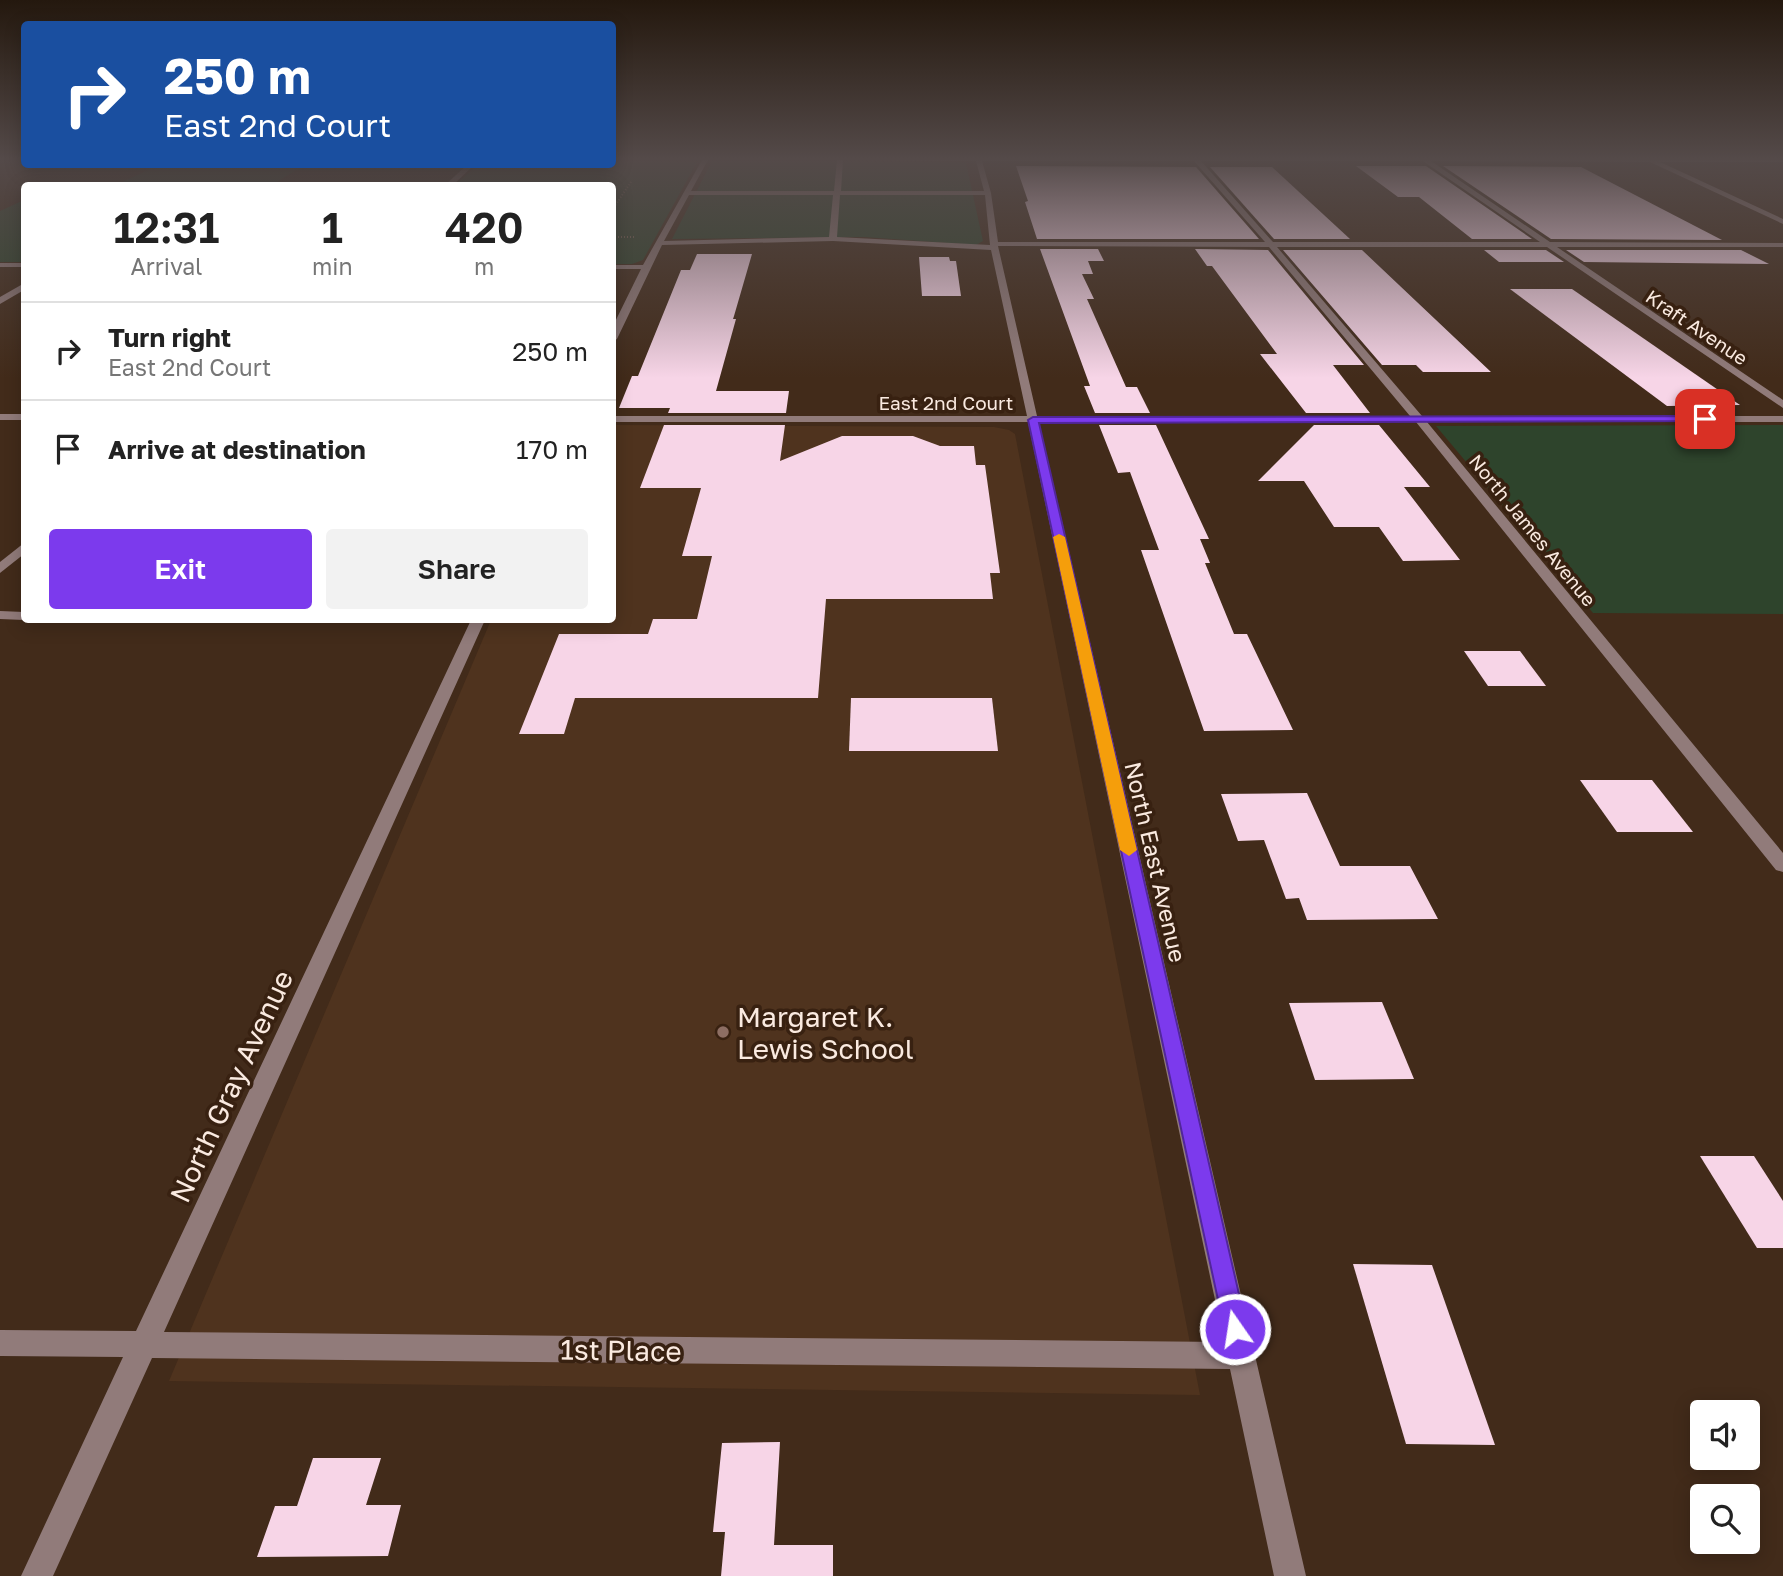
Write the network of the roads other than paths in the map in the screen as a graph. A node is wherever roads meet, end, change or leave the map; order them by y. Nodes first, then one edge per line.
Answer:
1 (666, 232) edge
2 (833, 232) edge
3 (993, 232) edge
4 (1260, 232) edge
5 (1530, 232) edge
6 (833, 239) junction
7 (660, 243) junction
8 (1271, 244) junction
9 (1548, 244) junction
10 (1783, 245) edge
11 (995, 246) junction
12 (0, 265) edge
13 (21, 265) edge
14 (616, 267) edge
15 (646, 267) junction
16 (21, 289) edge
17 (0, 302) edge
18 (616, 331) edge
19 (1783, 405) edge
20 (0, 417) edge
21 (21, 417) edge
22 (616, 419) edge
23 (1783, 419) edge
24 (1033, 420) junction
25 (1418, 420) junction
26 (21, 550) edge
27 (0, 569) edge
28 (0, 615) edge
29 (21, 615) edge
30 (477, 623) edge
31 (1783, 866) edge
32 (0, 1343) edge
33 (145, 1345) junction
34 (1241, 1356) junction
35 (37, 1576) edge
36 (1290, 1576) edge

1 - 7 street
2 - 6 street
3 - 11 street, North East Avenue
4 - 8 street, North James Avenue
5 - 9 street, Kraft Avenue
6 - 7 street
6 - 11 street
7 - 15 street
8 - 9 street
8 - 11 street
8 - 25 street, North James Avenue
9 - 10 street
9 - 19 street, Kraft Avenue
11 - 24 street, North East Avenue
12 - 13 street
14 - 15 street
15 - 18 street
16 - 17 street
20 - 21 street
22 - 24 street, East 2nd Court
23 - 25 street, East 2nd Court
24 - 25 street, East 2nd Court
24 - 34 street, North East Avenue
25 - 31 street, North James Avenue
26 - 27 street
28 - 29 street
30 - 33 street, North Gray Avenue
32 - 33 street, 1st Place
33 - 34 street, 1st Place
33 - 35 street, North Gray Avenue
34 - 36 street, North East Avenue

